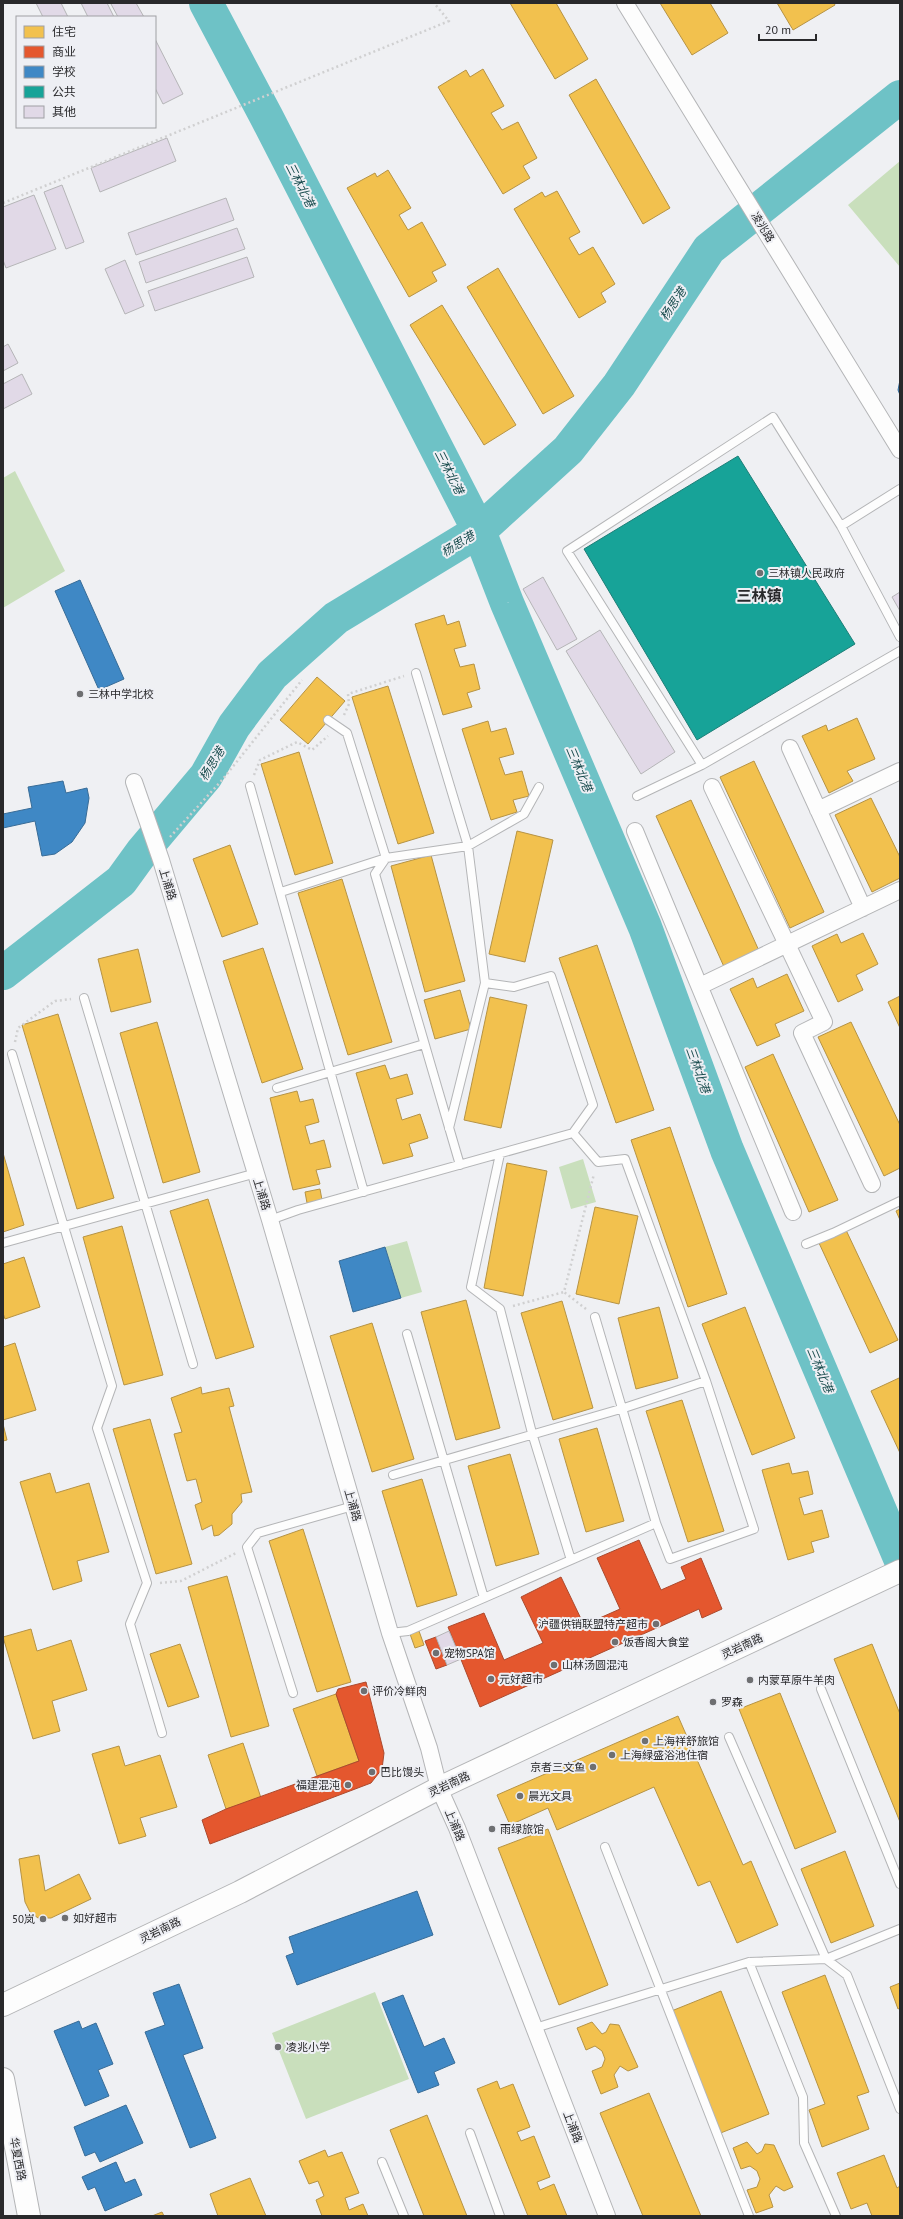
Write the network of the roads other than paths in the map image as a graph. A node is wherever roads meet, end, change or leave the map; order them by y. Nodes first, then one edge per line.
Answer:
1 (625, 3) edge
2 (900, 450) edge
3 (900, 489) edge
4 (841, 526) junction
5 (900, 637) edge
6 (900, 651) edge
7 (416, 673) dead end
8 (328, 720) dead end
9 (790, 748) dead end
10 (702, 765) junction
11 (900, 771) edge
12 (134, 782) dead end
13 (250, 786) dead end
14 (539, 787) dead end
15 (712, 787) dead end
16 (637, 796) dead end
17 (818, 810) junction
18 (635, 831) dead end
19 (468, 846) junction
20 (386, 858) junction
21 (900, 891) edge
22 (281, 892) junction
23 (863, 908) junction
24 (788, 944) junction
25 (485, 983) junction
26 (700, 986) junction
27 (84, 998) road end
28 (424, 1044) junction
29 (12, 1054) road end
30 (331, 1072) junction
31 (278, 1088) dead end
32 (449, 1128) junction
33 (573, 1133) junction
34 (500, 1154) junction
35 (460, 1165) junction
36 (256, 1173) junction
37 (872, 1184) dead end
38 (364, 1192) junction
39 (900, 1201) edge
40 (144, 1204) junction
41 (793, 1212) dead end
42 (270, 1220) junction
43 (65, 1225) junction
44 (3, 1243) edge
45 (806, 1244) dead end
46 (596, 1317) road end
47 (407, 1334) dead end
48 (193, 1364) dead end
49 (706, 1381) junction
50 (624, 1408) junction
51 (532, 1433) junction
52 (443, 1459) junction
53 (393, 1475) dead end
54 (353, 1506) junction
55 (656, 1524) junction
56 (571, 1560) junction
57 (900, 1571) edge
58 (484, 1598) junction
59 (390, 1633) junction
60 (821, 1689) dead end
61 (293, 1692) dead end
62 (162, 1733) dead end
63 (729, 1737) dead end
64 (439, 1788) junction
65 (605, 1847) dead end
66 (900, 1884) edge
67 (900, 1929) edge
68 (826, 1959) junction
69 (749, 1962) junction
70 (660, 1990) junction
71 (3, 2005) edge
72 (534, 2028) junction
73 (3, 2079) edge
74 (900, 2109) edge
75 (470, 2133) dead end
76 (382, 2162) dead end
77 (29, 2216) edge
78 (404, 2216) edge
79 (500, 2216) edge
80 (607, 2216) edge
81 (749, 2216) edge
82 (836, 2216) edge

1 - 2 street, 凌兆路
3 - 4 lane
4 - 5 lane
4 - 10 lane
6 - 10 lane
7 - 19 lane
8 - 20 lane
9 - 17 street
10 - 16 lane
11 - 17 street
12 - 36 street, 上浦路
13 - 22 lane
14 - 19 lane
15 - 24 street
17 - 23 street
18 - 26 street
19 - 20 lane
19 - 25 lane
20 - 22 lane
20 - 28 lane
21 - 23 street
22 - 30 lane
23 - 24 street
24 - 26 street
24 - 37 street
25 - 32 lane
25 - 33 lane
26 - 41 street
27 - 40 lane
28 - 30 lane
28 - 32 lane
29 - 43 lane
30 - 31 lane
30 - 38 lane
32 - 35 lane
33 - 34 lane
33 - 49 lane
34 - 35 lane
34 - 51 lane
35 - 38 lane
36 - 40 lane
36 - 42 street, 上浦路
38 - 42 lane
39 - 45 lane
40 - 43 lane
40 - 48 lane
42 - 54 street, 上浦路
43 - 44 lane
43 - 62 lane
46 - 50 lane
47 - 52 lane
49 - 50 lane
49 - 55 lane
50 - 51 lane
50 - 55 lane
51 - 52 lane
51 - 56 lane
52 - 53 lane
52 - 58 lane
54 - 59 street, 上浦路
54 - 61 lane
55 - 56 lane
56 - 58 lane
57 - 64 street, 灵岩南路
58 - 59 lane
59 - 64 street, 上浦路
60 - 66 lane
63 - 68 lane
64 - 71 street, 灵岩南路
64 - 72 street, 上浦路
65 - 70 lane
67 - 68 lane
68 - 69 lane
68 - 74 lane
69 - 70 lane
69 - 82 lane
70 - 72 lane
70 - 81 lane
72 - 80 street, 上浦路
73 - 77 street, 华夏西路
75 - 79 lane
76 - 78 lane

